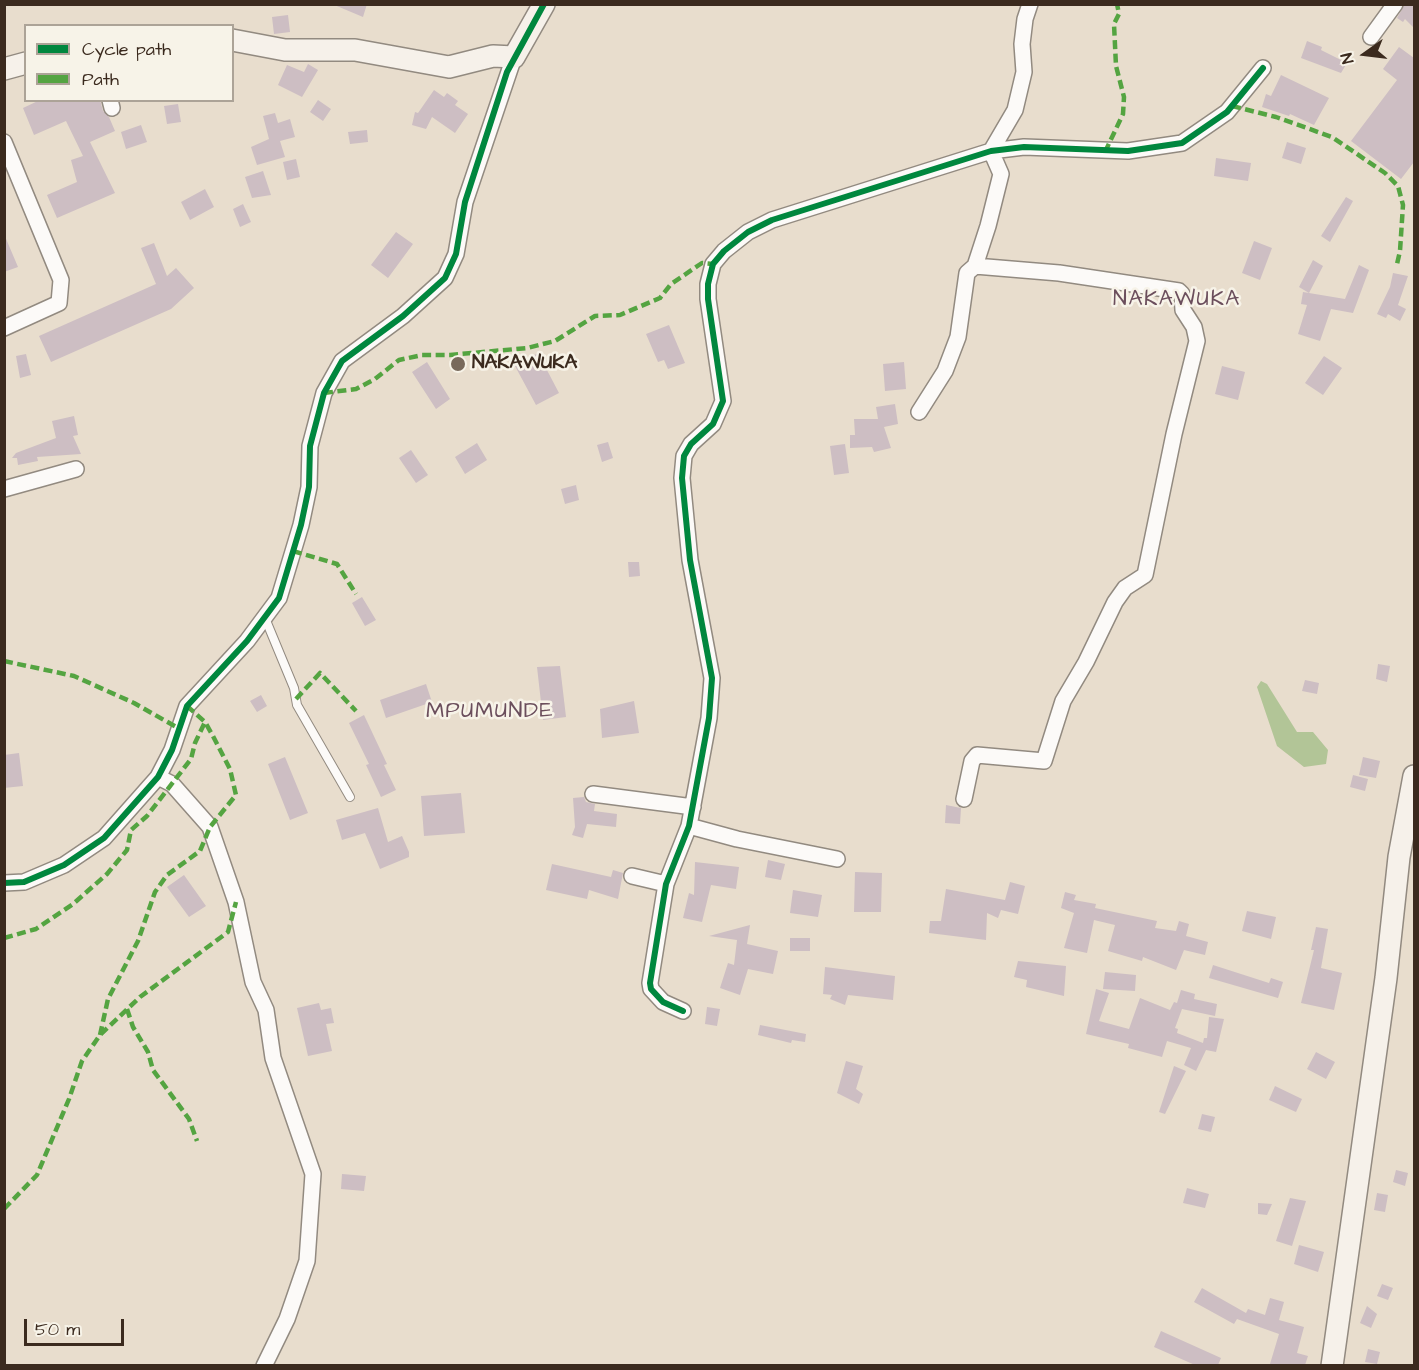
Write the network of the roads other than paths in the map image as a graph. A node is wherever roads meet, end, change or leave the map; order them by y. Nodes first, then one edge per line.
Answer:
1 (544, 4) edge
2 (1030, 4) edge
3 (1395, 4) edge
4 (1371, 37) dead end
5 (234, 40) edge
6 (514, 57) junction
7 (24, 64) edge
8 (1263, 68) dead end
9 (4, 69) edge
10 (4, 142) edge
11 (991, 151) junction
12 (975, 266) junction
13 (4, 328) edge
14 (919, 412) dead end
15 (76, 469) dead end
16 (4, 489) edge
17 (265, 617) junction
18 (1414, 776) edge
19 (158, 777) junction
20 (593, 794) dead end
21 (350, 797) dead end
22 (964, 799) dead end
23 (693, 807) junction
24 (689, 826) junction
25 (837, 859) dead end
26 (632, 876) dead end
27 (4, 883) edge
28 (666, 884) junction
29 (683, 1011) dead end
30 (264, 1365) edge
31 (1332, 1365) edge

1 - 6 street
2 - 11 street
3 - 4 street
5 - 6 street
6 - 17 street
7 - 9 street
8 - 11 street
10 - 13 street
11 - 12 street
11 - 23 street
12 - 14 street
12 - 22 street
15 - 16 street
17 - 19 street
17 - 21 lane
18 - 31 street
19 - 27 street
19 - 30 street
20 - 23 street
23 - 24 street
24 - 25 street
24 - 28 street
26 - 28 street
28 - 29 street

